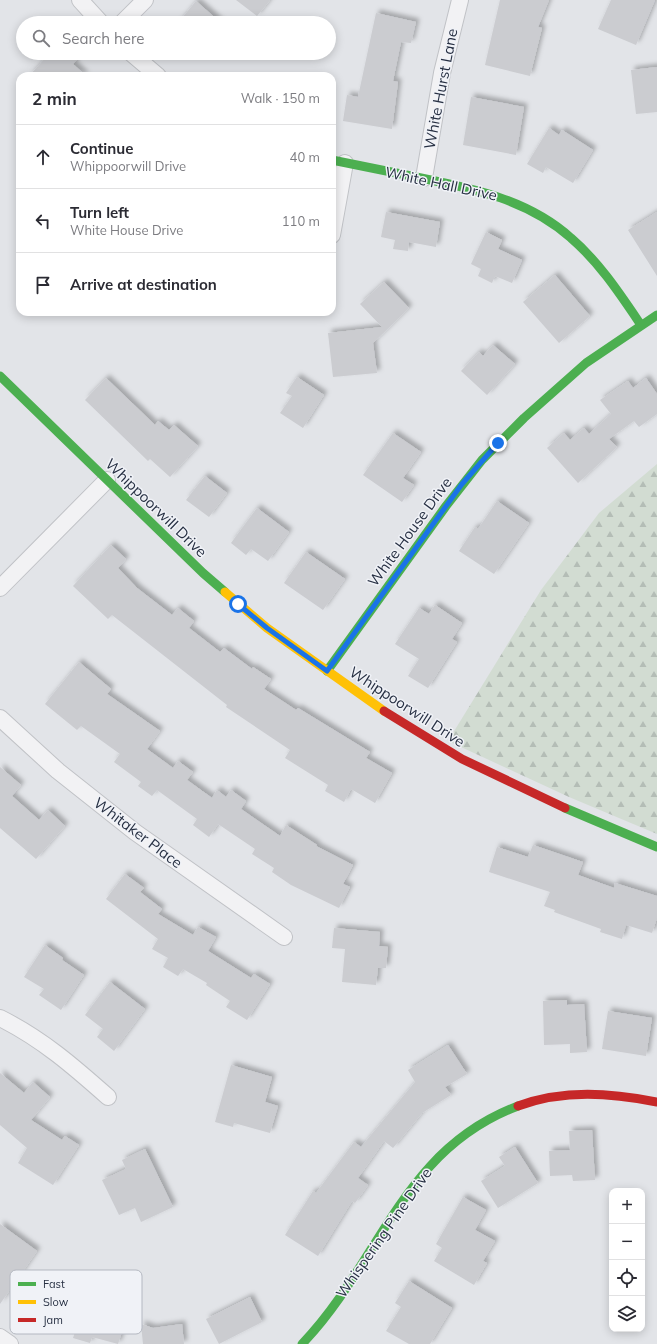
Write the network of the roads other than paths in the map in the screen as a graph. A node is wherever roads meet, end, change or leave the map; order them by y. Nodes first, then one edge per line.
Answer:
1 (80, 0) edge
2 (145, 0) edge
3 (460, 0) edge
4 (95, 16) edge
5 (129, 16) edge
6 (140, 60) edge
7 (153, 72) edge
8 (338, 162) edge
9 (424, 178) junction
10 (336, 186) edge
11 (657, 315) edge
12 (641, 325) junction
13 (0, 376) edge
14 (107, 480) junction
15 (0, 588) edge
16 (327, 671) junction
17 (0, 718) edge
18 (657, 847) edge
19 (284, 937) dead end
20 (0, 1018) edge
21 (108, 1098) dead end
22 (657, 1102) edge
23 (0, 1338) edge
24 (10, 1344) edge
25 (302, 1344) edge

1 - 4 street
2 - 5 street
3 - 9 street, White Hurst Lane
6 - 7 street
8 - 9 street, White Hall Drive
8 - 10 street
9 - 12 street, White Hall Drive
11 - 12 street, White House Drive
12 - 16 street, White House Drive
13 - 14 street, Whippoorwill Drive
14 - 15 street
14 - 16 street, Whippoorwill Drive
16 - 18 street, Whippoorwill Drive
17 - 19 street, Whitaker Place
20 - 21 street
22 - 25 street, Whispering Pine Drive
23 - 24 street

